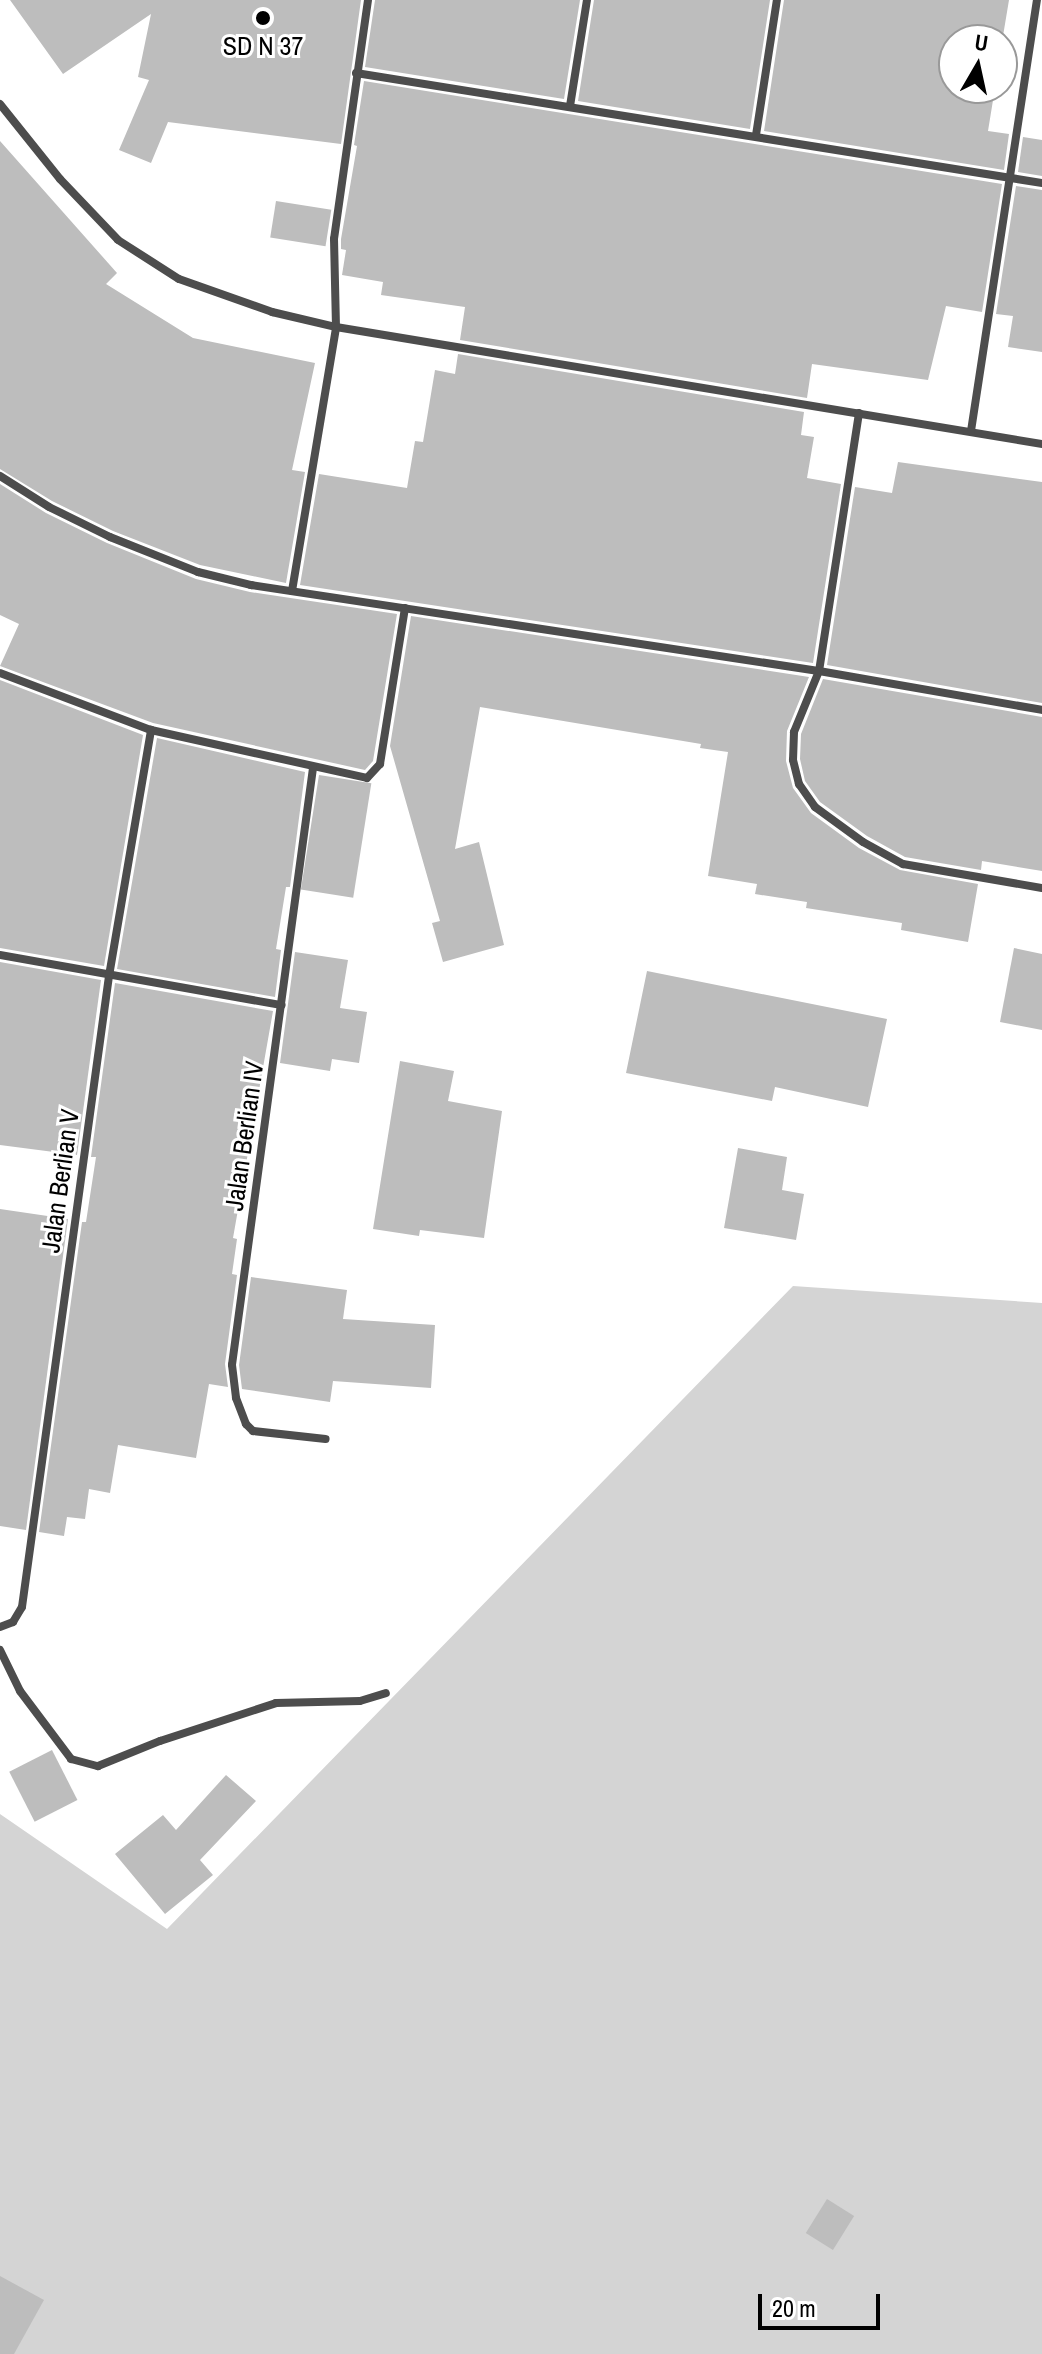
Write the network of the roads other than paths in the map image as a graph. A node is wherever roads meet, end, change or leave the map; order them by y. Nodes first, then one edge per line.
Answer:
1 (368, 0) edge
2 (587, 0) edge
3 (777, 0) edge
4 (1037, 0) edge
5 (356, 73) junction
6 (0, 104) edge
7 (570, 106) junction
8 (756, 135) junction
9 (1009, 178) junction
10 (1042, 183) edge
11 (336, 327) junction
12 (859, 413) junction
13 (971, 431) junction
14 (1042, 444) edge
15 (0, 476) edge
16 (292, 591) junction
17 (405, 608) junction
18 (819, 671) junction
19 (0, 673) edge
20 (1042, 710) edge
21 (151, 730) junction
22 (313, 768) junction
23 (1042, 888) edge
24 (0, 955) edge
25 (109, 976) junction
26 (282, 1005) junction
27 (326, 1439) dead end
28 (0, 1627) edge
29 (0, 1650) edge
30 (386, 1693) dead end

1 - 5 street
2 - 7 street
3 - 8 street
4 - 9 street
5 - 7 street
5 - 11 street
6 - 11 street
7 - 8 street
8 - 9 street
9 - 10 street
9 - 13 street
11 - 12 street
11 - 16 street
12 - 13 street
12 - 18 street
13 - 14 street
15 - 16 street
16 - 17 street
17 - 18 street
17 - 22 street
18 - 20 street
18 - 23 street
19 - 21 street
21 - 22 street
21 - 25 street, Jalan Berlian V
22 - 26 street, Jalan Berlian IV
24 - 25 street
25 - 26 street
25 - 28 street, Jalan Berlian V
26 - 27 street, Jalan Berlian IV
29 - 30 street

